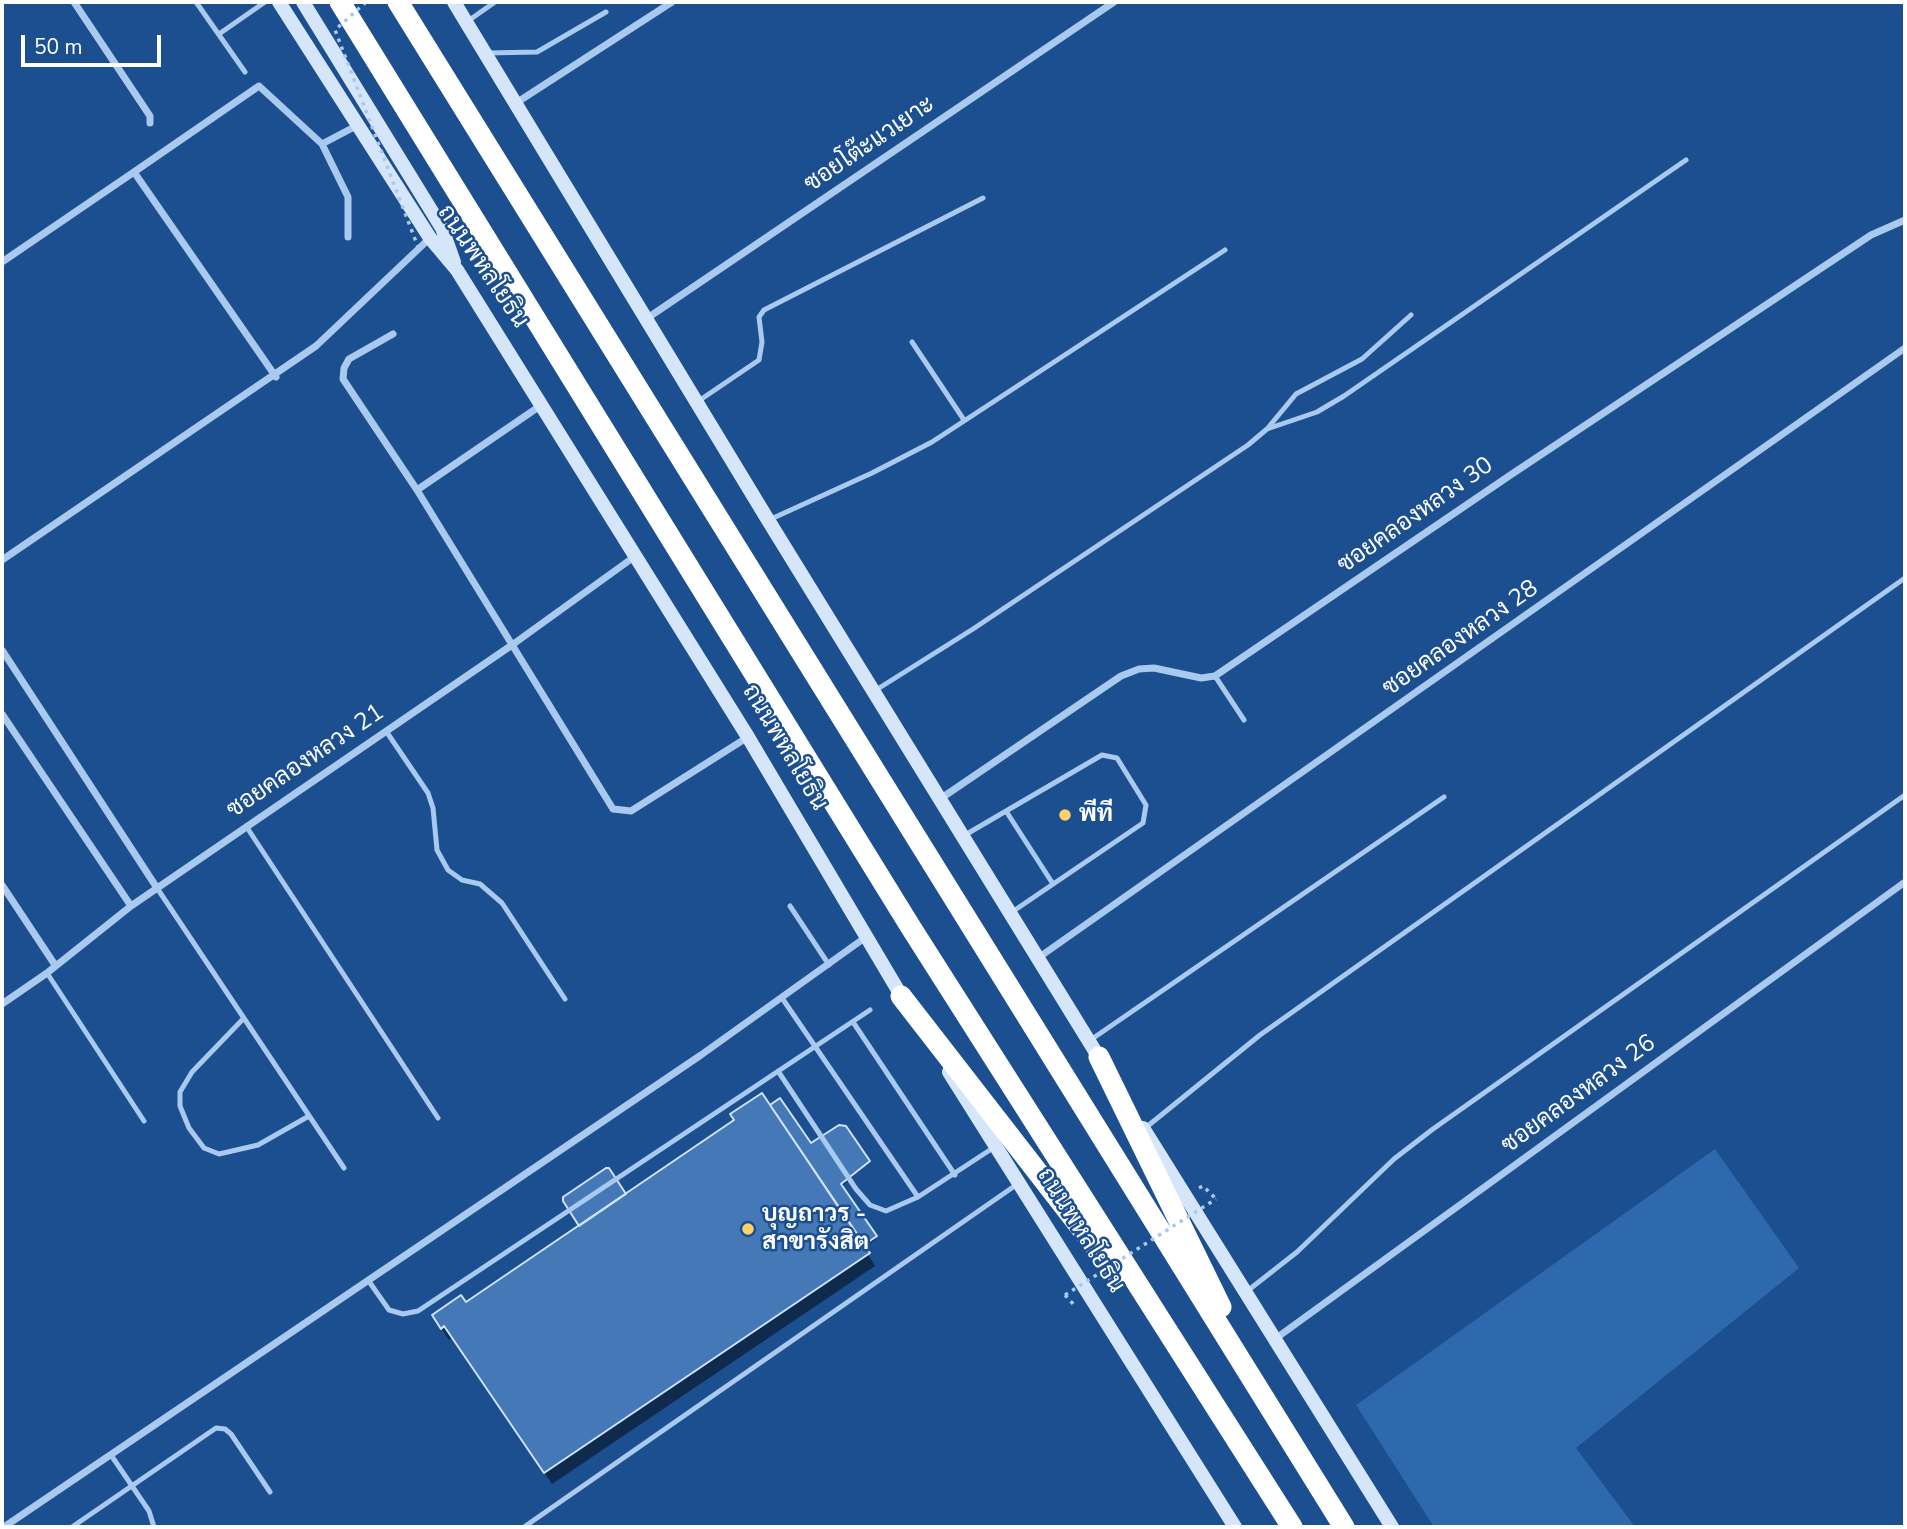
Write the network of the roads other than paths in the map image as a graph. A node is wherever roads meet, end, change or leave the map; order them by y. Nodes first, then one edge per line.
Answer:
1 (74, 2) edge
2 (196, 2) edge
3 (265, 2) edge
4 (279, 2) edge
5 (303, 2) edge
6 (340, 2) edge
7 (398, 2) edge
8 (453, 2) edge
9 (495, 2) edge
10 (672, 2) edge
11 (1114, 2) edge
12 (606, 12) dead end
13 (464, 20) junction
14 (219, 34) junction
15 (484, 52) junction
16 (245, 72) dead end
17 (515, 104) junction
18 (150, 123) dead end
19 (359, 124) junction
20 (321, 144) junction
21 (1686, 160) dead end
22 (134, 172) junction
23 (983, 198) dead end
24 (1905, 220) edge
25 (348, 237) dead end
26 (424, 243) junction
27 (1225, 250) dead end
28 (2, 262) edge
29 (457, 270) junction
30 (1411, 315) dead end
31 (646, 319) junction
32 (393, 334) dead end
33 (912, 342) dead end
34 (1905, 348) edge
35 (276, 377) junction
36 (697, 402) junction
37 (540, 405) junction
38 (964, 420) junction
39 (1267, 429) junction
40 (416, 490) junction
41 (768, 520) junction
42 (635, 556) junction
43 (2, 560) edge
44 (1905, 578) edge
45 (512, 645) junction
46 (2, 650) edge
47 (1215, 676) junction
48 (874, 691) junction
49 (2, 714) edge
50 (1244, 720) dead end
51 (386, 731) junction
52 (748, 737) junction
53 (1905, 795) edge
54 (1444, 797) dead end
55 (940, 799) junction
56 (1006, 811) junction
57 (246, 826) junction
58 (962, 837) junction
59 (1905, 882) edge
60 (1053, 884) junction
61 (2, 885) edge
62 (158, 888) junction
63 (131, 906) junction
64 (790, 906) dead end
65 (1010, 914) junction
66 (866, 937) junction
67 (1037, 958) junction
68 (55, 965) junction
69 (830, 965) junction
70 (47, 973) junction
71 (901, 996) junction
72 (782, 998) junction
73 (565, 999) dead end
74 (2, 1004) edge
75 (870, 1010) dead end
76 (244, 1018) junction
77 (853, 1021) junction
78 (815, 1046) junction
79 (1094, 1049) junction
80 (778, 1072) junction
81 (309, 1116) junction
82 (438, 1118) dead end
83 (144, 1121) dead end
84 (1144, 1129) junction
85 (996, 1146) junction
86 (344, 1168) dead end
87 (955, 1175) junction
88 (1019, 1183) junction
89 (918, 1198) junction
90 (368, 1280) junction
91 (1246, 1292) junction
92 (1275, 1339) junction
93 (1200, 1381) junction
94 (1272, 1412) junction
95 (111, 1454) junction
96 (132, 1485) junction
97 (270, 1492) dead end
98 (4, 1527) edge
99 (72, 1527) edge
100 (154, 1527) edge
101 (524, 1527) edge
102 (1235, 1527) edge
103 (1292, 1527) edge
104 (1344, 1527) edge
105 (1392, 1527) edge

1 - 18 street
2 - 14 lane
3 - 14 lane
4 - 19 main road, ถนนพหลโยธิน
5 - 29 main road
6 - 93 highway, ถนนพหลโยธิน
7 - 94 highway
8 - 13 main road
9 - 13 lane
10 - 17 street
11 - 31 street, ซอยโต๊ะแวเยาะ
12 - 15 lane
13 - 15 main road
14 - 16 lane
15 - 17 main road
17 - 31 main road
19 - 20 street
19 - 26 main road, ถนนพหลโยธิน
20 - 22 street
20 - 25 street
21 - 39 lane
22 - 28 street
22 - 35 street
23 - 36 lane
24 - 47 street, ซอยคลองหลวง 30
26 - 29 main road, ถนนพหลโยธิน
26 - 35 street
27 - 38 lane
29 - 37 main road, ถนนพหลโยธิน
30 - 39 lane
31 - 36 main road
32 - 40 street
33 - 38 lane
34 - 67 street, ซอยคลองหลวง 28
35 - 43 street
36 - 41 main road
37 - 40 street
37 - 42 main road, ถนนพหลโยธิน
38 - 41 lane
39 - 48 lane
40 - 45 street
41 - 48 main road
42 - 45 street, ซอยคลองหลวง 21
42 - 52 main road, ถนนพหลโยธิน
44 - 84 lane
45 - 51 street, ซอยคลองหลวง 21
45 - 52 street
46 - 62 street
47 - 50 lane
47 - 55 street
48 - 55 main road
49 - 63 street
51 - 57 street, ซอยคลองหลวง 21
51 - 73 lane
52 - 66 main road, ถนนพหลโยธิน
53 - 91 lane
54 - 79 lane
55 - 58 main road
56 - 58 lane
56 - 60 lane
56 - 60 lane
57 - 62 street, ซอยคลองหลวง 21
57 - 82 lane
58 - 65 main road
59 - 92 street, ซอยคลองหลวง 26
60 - 65 lane
61 - 68 street
62 - 63 street, ซอยคลองหลวง 21
62 - 76 lane
63 - 68 street, ซอยคลองหลวง 21
64 - 69 lane
65 - 67 main road
66 - 69 street
66 - 71 main road, ถนนพหลโยธิน
67 - 79 main road
68 - 70 street, ซอยคลองหลวง 21
69 - 72 street
70 - 74 street, ซอยคลองหลวง 21
70 - 83 lane
71 - 85 main road, ถนนพหลโยธิน
71 - 93 highway
72 - 78 lane
72 - 90 street
75 - 77 lane
76 - 81 lane
76 - 81 lane
77 - 78 lane
77 - 87 lane
78 - 80 lane
78 - 89 lane
79 - 84 main road
79 - 94 highway
80 - 89 lane
80 - 90 lane
81 - 86 lane
84 - 91 main road
85 - 87 lane
85 - 88 main road, ถนนพหลโยธิน
87 - 89 lane
88 - 101 lane
88 - 102 main road, ถนนพหลโยธิน
90 - 95 street
91 - 92 main road
92 - 105 main road
93 - 103 highway, ถนนพหลโยธิน
94 - 104 highway
95 - 96 lane
95 - 98 street
96 - 97 lane
96 - 99 lane
96 - 100 lane

